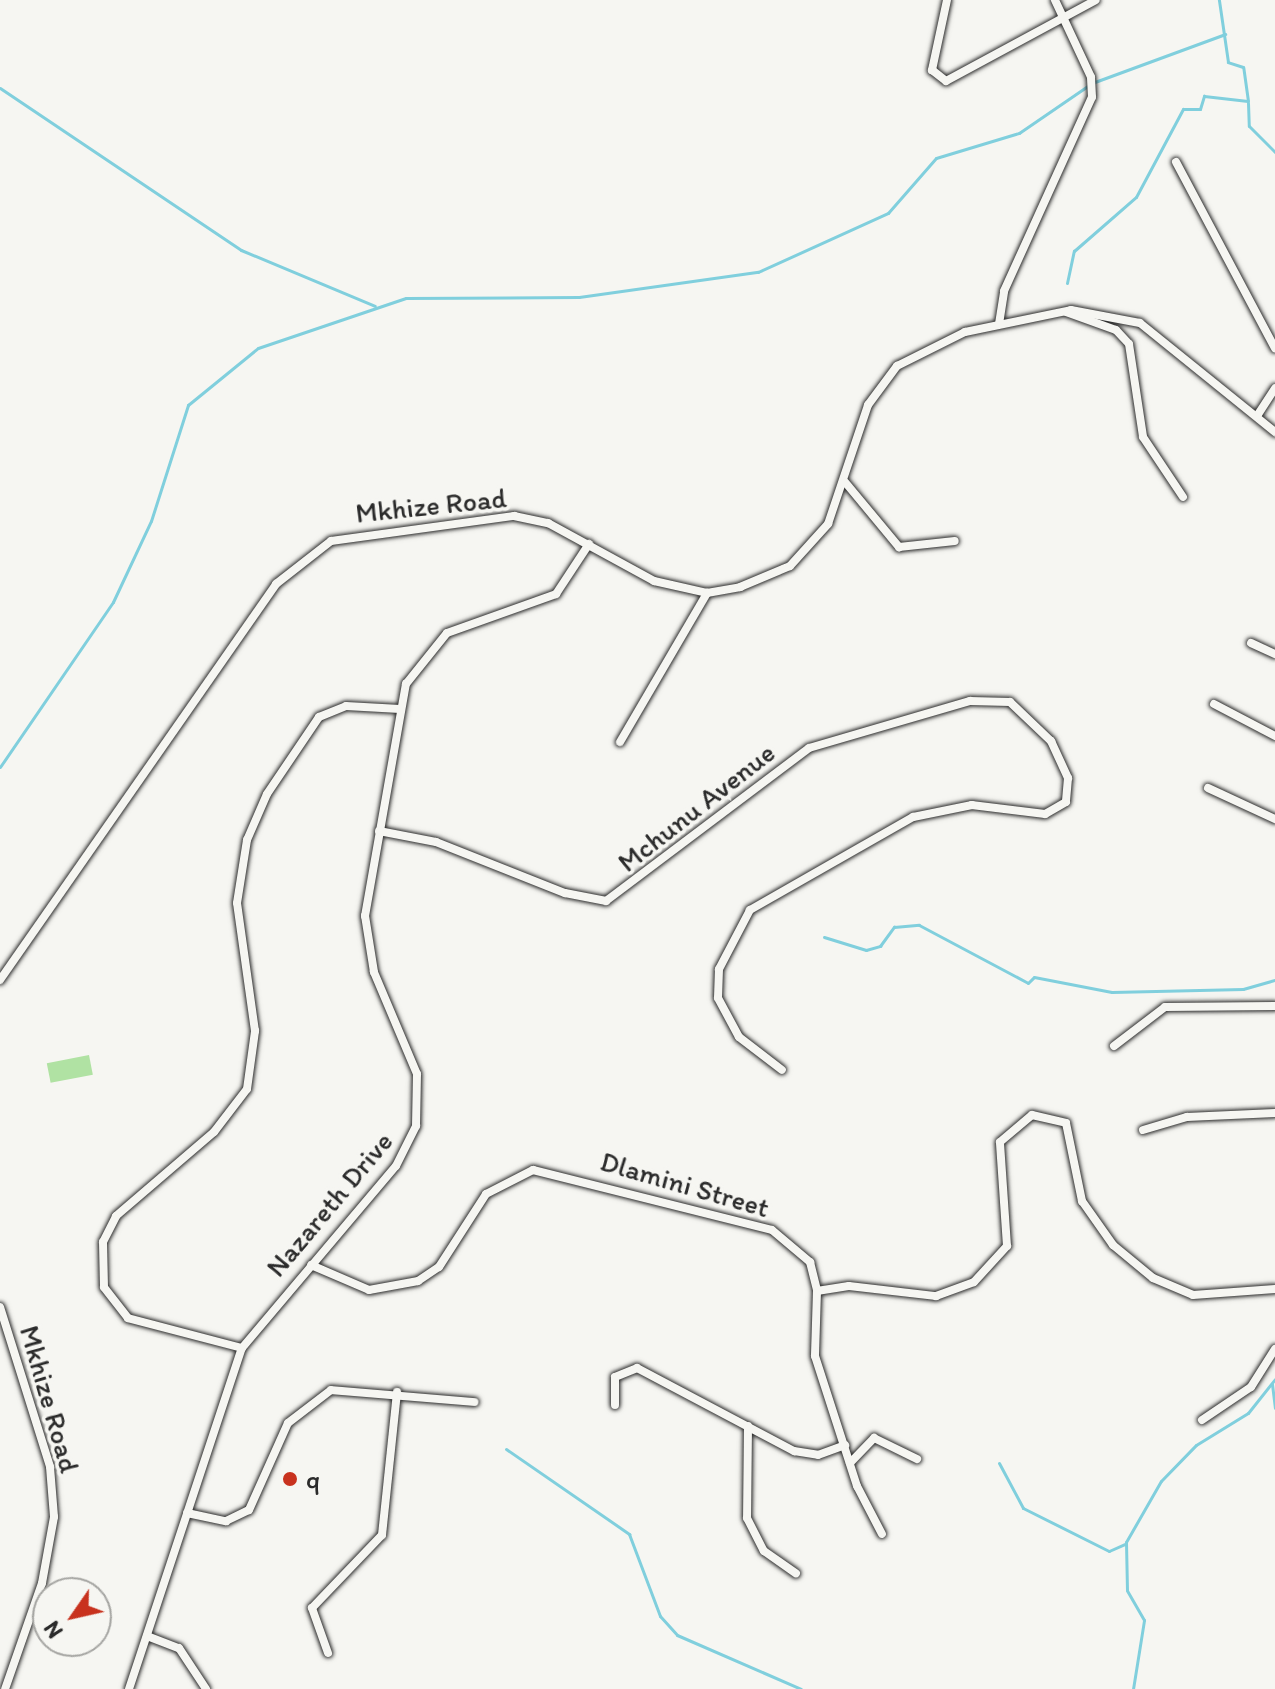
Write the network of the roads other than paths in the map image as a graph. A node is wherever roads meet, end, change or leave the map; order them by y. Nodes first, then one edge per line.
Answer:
1 (947, 0) edge
2 (1055, 0) edge
3 (1096, 0) edge
4 (1065, 18) junction
5 (1176, 162) dead end
6 (1209, 198) dead end
7 (1199, 203) junction
8 (1063, 311) junction
9 (999, 324) junction
10 (1275, 348) edge
11 (1275, 388) edge
12 (1257, 416) junction
13 (1275, 432) edge
14 (845, 482) junction
15 (1183, 497) dead end
16 (955, 541) dead end
17 (589, 544) junction
18 (707, 593) junction
19 (1251, 643) dead end
20 (1275, 654) edge
21 (1214, 704) dead end
22 (400, 709) junction
23 (1275, 736) edge
24 (620, 742) dead end
25 (1208, 788) dead end
26 (1275, 819) edge
27 (379, 831) junction
28 (0, 980) edge
29 (1275, 1006) edge
30 (1114, 1046) dead end
31 (782, 1070) dead end
32 (1275, 1113) edge
33 (1143, 1130) dead end
34 (311, 1265) junction
35 (1275, 1289) edge
36 (817, 1291) junction
37 (0, 1307) edge
38 (242, 1348) junction
39 (1275, 1349) edge
40 (397, 1392) junction
41 (475, 1402) dead end
42 (615, 1405) dead end
43 (1202, 1420) dead end
44 (748, 1426) junction
45 (845, 1445) junction
46 (917, 1459) dead end
47 (850, 1463) junction
48 (187, 1513) junction
49 (882, 1534) dead end
50 (796, 1573) dead end
51 (147, 1636) junction
52 (328, 1653) dead end
53 (5, 1689) edge
54 (129, 1689) edge
55 (206, 1689) edge

1 - 4 street
2 - 4 street
3 - 4 street
4 - 9 street
5 - 7 street
6 - 7 street
7 - 10 street
8 - 9 street
8 - 12 street
8 - 15 street
9 - 14 street
11 - 12 street
12 - 13 street
14 - 16 street
14 - 18 street
17 - 18 street, Mkhize Road
17 - 22 street, Nazareth Drive
17 - 28 street, Mkhize Road
18 - 24 street
19 - 20 street
21 - 23 street
22 - 27 street, Nazareth Drive
22 - 38 street
25 - 26 street
27 - 31 street, Mchunu Avenue
27 - 34 street, Nazareth Drive
29 - 30 street
32 - 33 street
34 - 36 street, Dlamini Street
34 - 38 street, Nazareth Drive
35 - 36 street
36 - 45 street, Dlamini Street
37 - 53 street, Mkhize Road
38 - 48 street, Nazareth Drive
39 - 43 street
40 - 41 street
40 - 48 street
40 - 52 street
42 - 44 street
44 - 45 street
44 - 50 street
45 - 47 street, Dlamini Street
46 - 47 street
47 - 49 street, Dlamini Street
48 - 51 street, Nazareth Drive
51 - 54 street, Nazareth Drive
51 - 55 street

